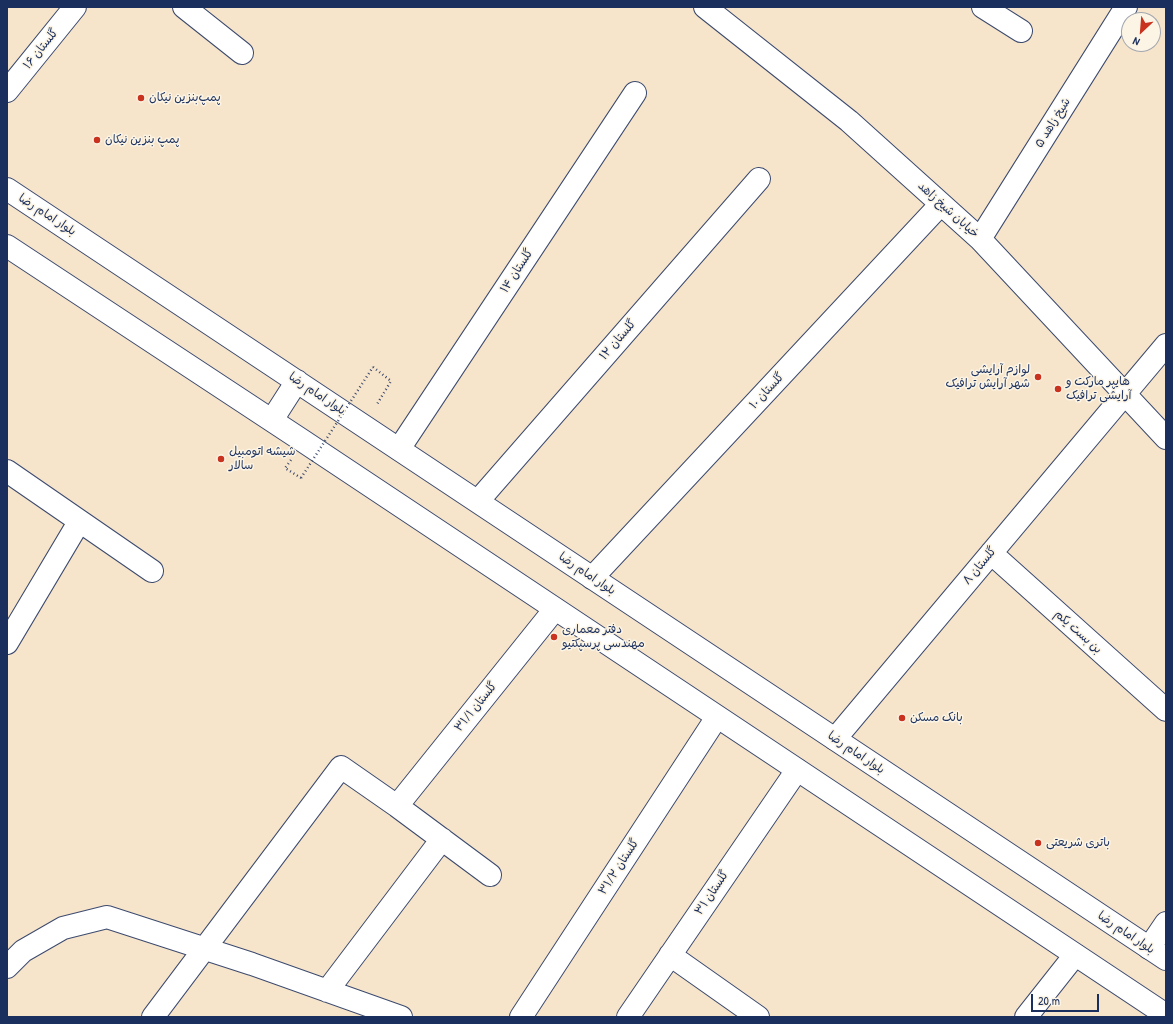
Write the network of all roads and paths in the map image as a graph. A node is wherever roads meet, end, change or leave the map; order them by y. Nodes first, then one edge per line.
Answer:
1 (75, 7) edge
2 (184, 7) edge
3 (706, 7) edge
4 (984, 7) edge
5 (1126, 7) edge
6 (1021, 31) dead end
7 (242, 54) dead end
8 (7, 90) edge
9 (635, 93) dead end
10 (759, 179) dead end
11 (7, 189) edge
12 (941, 204) junction
13 (980, 239) junction
14 (7, 246) edge
15 (1166, 345) edge
16 (297, 381) junction
17 (1124, 394) junction
18 (272, 420) junction
19 (364, 426) junction
20 (1166, 438) edge
21 (399, 449) junction
22 (285, 468) dead end
23 (7, 472) edge
24 (478, 501) junction
25 (79, 522) junction
26 (991, 553) junction
27 (152, 571) dead end
28 (592, 578) junction
29 (555, 609) junction
30 (7, 643) edge
31 (1166, 710) edge
32 (717, 717) junction
33 (835, 739) junction
34 (797, 770) junction
35 (397, 806) junction
36 (442, 839) junction
37 (490, 875) dead end
38 (1166, 924) edge
39 (204, 948) junction
40 (1157, 954) edge
41 (670, 955) junction
42 (1075, 955) junction
43 (7, 967) edge
44 (328, 991) junction
45 (1160, 1014) edge
46 (153, 1017) edge
47 (401, 1017) edge
48 (521, 1017) edge
49 (628, 1017) edge
50 (758, 1017) edge
51 (1026, 1017) edge

1 - 8 main road, گلستان ۱۶
2 - 7 main road
3 - 12 main road, خیابان شیخ زاهد
4 - 6 main road
5 - 13 main road, شیخ زاهد ۵
9 - 21 main road, گلستان ۱۴
10 - 24 main road, گلستان ۱۲
11 - 16 main road, بلوار امام رضا
12 - 13 main road, خیابان شیخ زاهد
12 - 28 main road, گلستان ۱۰
13 - 17 main road, خیابان شیخ زاهد
14 - 18 main road
15 - 17 main road, گلستان ۸
16 - 18 main road
16 - 19 main road, بلوار امام رضا
17 - 20 main road, خیابان شیخ زاهد
17 - 26 main road, گلستان ۸
18 - 29 main road
19 - 21 main road, بلوار امام رضا
19 - 22 path, bridge
21 - 24 main road, بلوار امام رضا
23 - 25 main road
24 - 28 main road, بلوار امام رضا
25 - 27 main road
25 - 30 main road
26 - 31 main road, بن بست یکم
26 - 33 main road, گلستان ۸
28 - 33 main road, بلوار امام رضا
29 - 32 main road
29 - 35 main road, گلستان ۳۱/۱
32 - 34 main road
32 - 48 main road, گلستان ۳۱/۲
33 - 40 main road, بلوار امام رضا
34 - 41 main road, گلستان ۳۱
34 - 42 main road
35 - 36 main road
35 - 39 main road
36 - 37 main road
36 - 44 main road
38 - 40 main road
39 - 43 main road
39 - 44 main road
39 - 46 main road
41 - 49 main road, گلستان ۳۱
41 - 50 main road
42 - 45 main road
42 - 51 main road
44 - 47 main road

